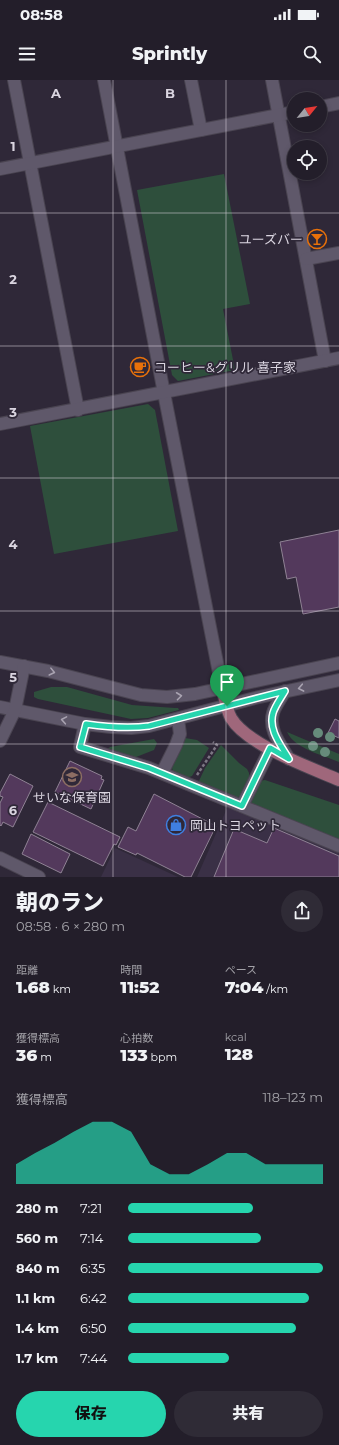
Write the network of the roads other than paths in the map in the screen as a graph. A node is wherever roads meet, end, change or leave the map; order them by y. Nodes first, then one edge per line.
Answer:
1 (14, 80) edge
2 (104, 80) edge
3 (191, 80) edge
4 (272, 80) edge
5 (339, 104) edge
6 (327, 106) edge
7 (287, 113) edge
8 (279, 115) junction
9 (201, 130) junction
10 (116, 146) junction
11 (30, 163) junction
12 (0, 169) edge
13 (339, 253) edge
14 (306, 259) junction
15 (339, 358) edge
16 (325, 361) junction
17 (164, 393) junction
18 (78, 410) junction
19 (0, 424) edge
20 (0, 662) edge
21 (339, 663) edge
22 (24, 666) junction
23 (339, 680) edge
24 (222, 688) junction
25 (285, 691) junction
26 (227, 706) junction
27 (0, 707) edge
28 (15, 710) junction
29 (178, 718) junction
30 (86, 724) junction
31 (0, 741) edge
32 (270, 748) junction
33 (289, 759) junction
34 (162, 773) junction
35 (339, 780) edge
36 (242, 806) junction
37 (339, 846) edge
38 (0, 858) edge
39 (39, 877) edge

1 - 11 street
2 - 10 street
3 - 9 street
4 - 8 street
5 - 6 street
7 - 8 street
8 - 9 street
8 - 14 street
9 - 10 street
10 - 11 street
10 - 17 street
11 - 12 street
11 - 18 street
13 - 14 street
14 - 16 street
15 - 16 street
16 - 17 street
17 - 18 street
17 - 24 street
18 - 19 street
20 - 22 street
21 - 24 street
22 -> 24 street
22 - 28 street
23 -> 25 street
24 - 26 main road
25 - 26 street
25 - 33 street
26 - 29 street
26 - 32 main road
27 - 28 street
30 -> 28 street
28 - 31 street
29 - 30 street
29 - 34 street
30 - 34 street
32 - 33 main road
32 - 36 street
33 - 35 main road
34 - 36 street
36 - 37 street
38 - 39 street

